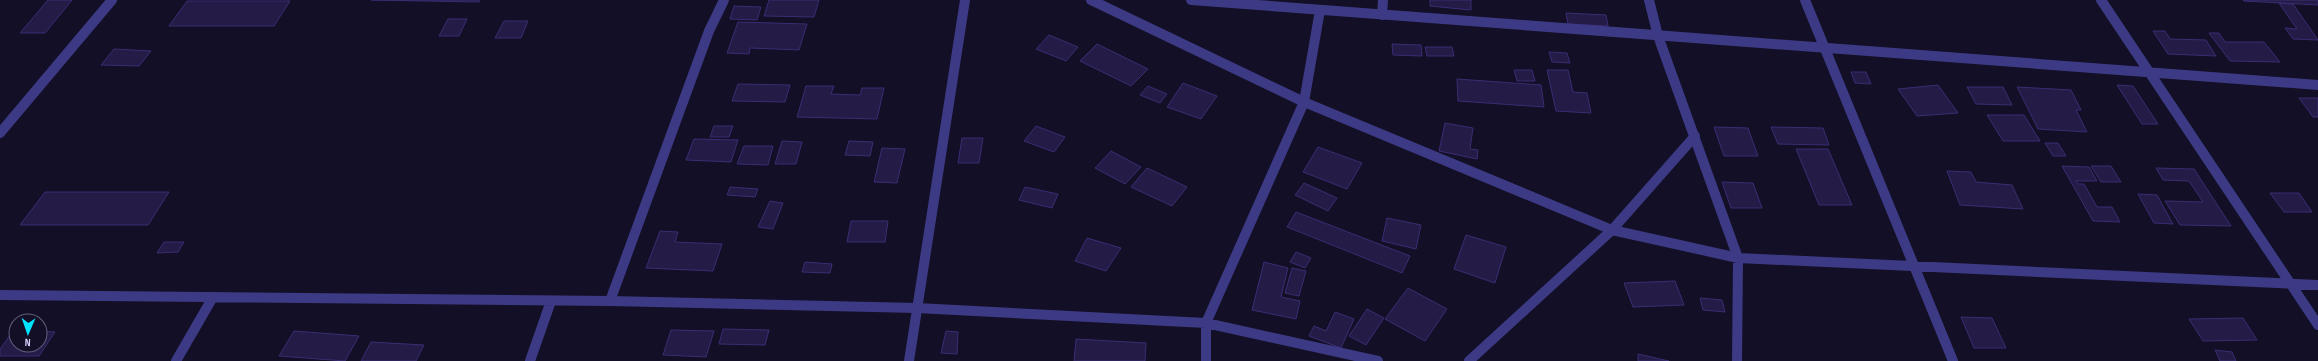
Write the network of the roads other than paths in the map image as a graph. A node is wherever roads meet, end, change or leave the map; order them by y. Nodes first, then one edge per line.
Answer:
1 (112, 0) edge
2 (724, 0) edge
3 (965, 0) edge
4 (1091, 0) edge
5 (1191, 0) edge
6 (1383, 0) edge
7 (1649, 0) edge
8 (1804, 0) edge
9 (2100, 0) edge
10 (1320, 10) junction
11 (1382, 15) junction
12 (1658, 36) junction
13 (1823, 49) junction
14 (2149, 73) junction
15 (2318, 85) edge
16 (1304, 102) junction
17 (0, 133) edge
18 (1695, 136) junction
19 (1612, 230) junction
20 (1738, 258) junction
21 (1913, 267) junction
22 (2288, 284) junction
23 (2318, 285) edge
24 (0, 295) edge
25 (213, 297) junction
26 (551, 301) junction
27 (610, 301) junction
28 (917, 308) junction
29 (1206, 323) junction
30 (2318, 325) edge
31 (176, 361) edge
32 (530, 361) edge
33 (909, 361) edge
34 (1206, 361) edge
35 (1378, 361) edge
36 (1469, 361) edge
37 (1737, 361) edge
38 (1953, 361) edge

1 - 17 street
2 - 27 street
3 - 28 street
4 - 16 street
5 - 10 street
6 - 11 street
7 - 12 street
8 - 13 street
9 - 14 street
10 - 11 street
10 - 16 street
11 - 12 street
12 - 13 street
12 - 18 street
13 - 14 street
13 - 21 street
14 - 15 street
14 - 22 street
16 - 19 street
16 - 29 street
18 - 19 street
18 - 20 street
19 - 20 street
19 - 36 street
20 - 21 street
20 - 37 street
21 - 22 street
21 - 38 street
22 - 23 street
22 - 30 street
24 - 25 street
25 - 26 street
25 - 31 street
26 - 27 street
26 - 32 street
27 - 28 street
28 - 29 street
28 - 33 street
29 - 34 street
29 - 35 street

